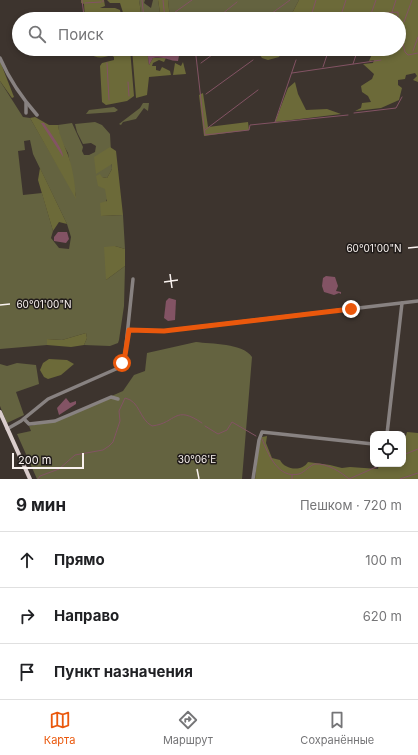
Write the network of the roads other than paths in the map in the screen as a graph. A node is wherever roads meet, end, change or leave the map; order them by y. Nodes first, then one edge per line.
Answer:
1 (0, 58) edge
2 (26, 103) junction
3 (26, 113) dead end
4 (37, 115) dead end
5 (133, 279) dead end
6 (418, 301) edge
7 (402, 303) junction
8 (129, 330) junction
9 (118, 399) dead end
10 (0, 412) edge
11 (24, 419) junction
12 (8, 429) junction
13 (387, 431) edge
14 (370, 444) edge
15 (30, 479) edge
16 (253, 479) edge

1 - 2 street
2 - 3 street
2 - 4 street
5 - 8 street
6 - 7 street
7 - 8 street
7 - 13 street
8 - 11 street
9 - 11 street
10 - 12 main road
11 - 12 street
12 - 15 main road
14 - 16 street

